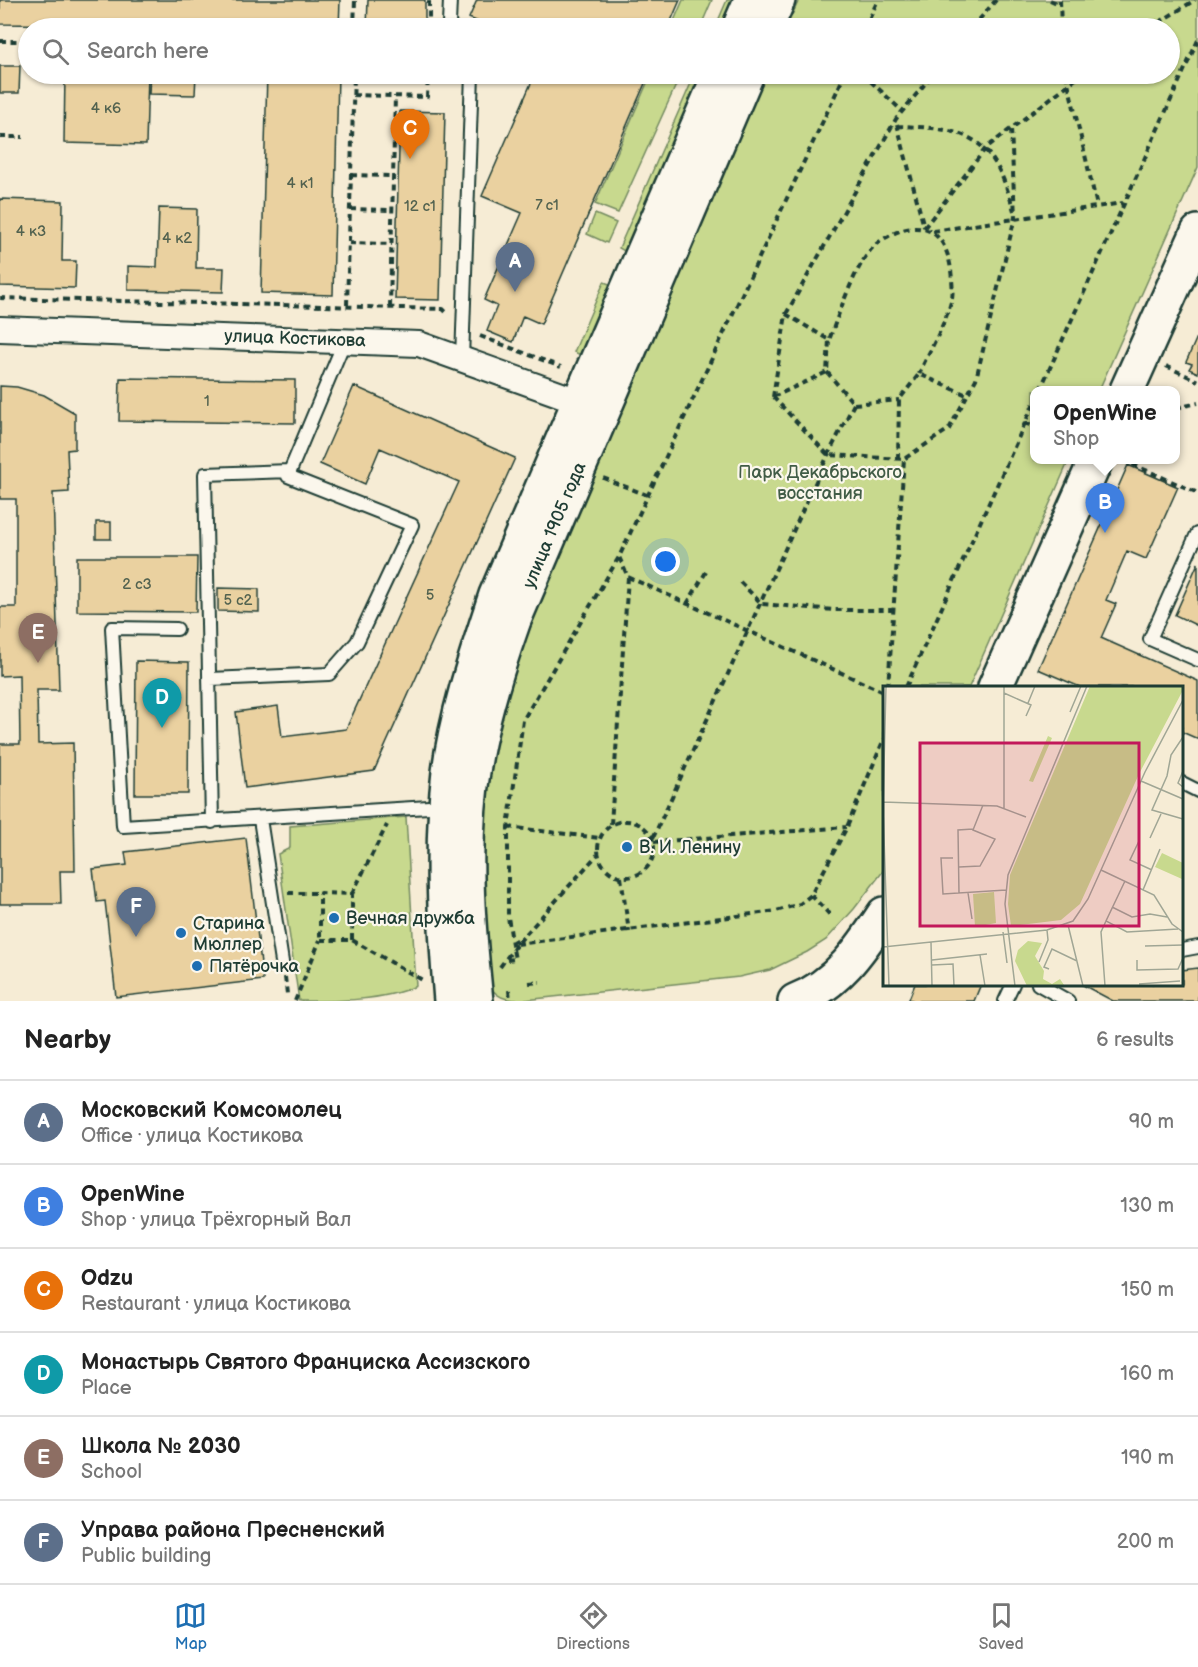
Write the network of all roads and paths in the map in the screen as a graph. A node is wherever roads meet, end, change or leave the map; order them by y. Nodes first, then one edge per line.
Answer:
1 (355, 0) edge
2 (429, 0) edge
3 (450, 0) edge
4 (751, 0) edge
5 (778, 0) edge
6 (878, 0) edge
7 (996, 0) edge
8 (1050, 0) edge
9 (1196, 0) edge
10 (1060, 2) edge
11 (354, 18) edge
12 (429, 18) edge
13 (449, 18) edge
14 (743, 18) edge
15 (770, 18) edge
16 (870, 18) edge
17 (981, 18) edge
18 (1061, 18) edge
19 (1166, 18) edge
20 (1198, 40) edge
21 (0, 41) edge
22 (18, 41) edge
23 (1180, 80) edge
24 (354, 84) edge
25 (428, 84) edge
26 (472, 84) edge
27 (716, 84) edge
28 (743, 84) edge
29 (840, 84) edge
30 (874, 84) edge
31 (924, 84) edge
32 (1068, 84) joint
33 (1178, 84) edge
34 (353, 95) junction
35 (395, 96) junction
36 (901, 110) junction
37 (896, 119) junction
38 (897, 126) junction
39 (1011, 128) junction
40 (0, 137) edge
41 (22, 137) dead end
42 (986, 148) junction
43 (351, 175) junction
44 (393, 176) junction
45 (1124, 203) junction
46 (1097, 206) junction
47 (350, 209) junction
48 (392, 210) junction
49 (1015, 217) junction
50 (924, 228) junction
51 (933, 231) junction
52 (1198, 232) edge
53 (349, 243) junction
54 (392, 244) junction
55 (0, 298) edge
56 (347, 306) junction
57 (390, 307) junction
58 (786, 314) junction
59 (0, 329) edge
60 (463, 330) junction
61 (345, 340) junction
62 (829, 340) junction
63 (462, 359) junction
64 (1165, 366) dead end
65 (561, 367) dead end
66 (827, 372) junction
67 (919, 374) junction
68 (1198, 381) edge
69 (1042, 386) edge
70 (1129, 386) edge
71 (967, 395) junction
72 (773, 397) junction
73 (899, 400) junction
74 (581, 402) junction
75 (1198, 403) edge
76 (854, 404) junction
77 (1180, 407) edge
78 (1030, 413) edge
79 (1025, 423) junction
80 (1030, 425) edge
81 (828, 454) junction
82 (898, 459) junction
83 (904, 459) junction
84 (1108, 464) edge
85 (1121, 464) edge
86 (290, 471) junction
87 (599, 476) dead end
88 (1198, 493) edge
89 (647, 495) junction
90 (1197, 534) edge
91 (619, 557) junction
92 (706, 572) dead end
93 (628, 577) junction
94 (740, 582) dead end
95 (687, 604) junction
96 (762, 604) junction
97 (894, 610) junction
98 (177, 629) dead end
99 (749, 632) junction
100 (1198, 660) edge
101 (210, 679) junction
102 (888, 686) edge
103 (906, 686) edge
104 (996, 686) edge
105 (883, 691) edge
106 (883, 743) edge
107 (1183, 784) edge
108 (1198, 791) edge
109 (457, 806) junction
110 (396, 808) junction
111 (260, 819) junction
112 (212, 822) junction
113 (611, 824) junction
114 (508, 827) junction
115 (847, 827) junction
116 (599, 838) junction
117 (654, 840) junction
118 (598, 855) junction
119 (621, 877) junction
120 (272, 893) junction
121 (320, 893) junction
122 (352, 894) junction
123 (811, 895) junction
124 (830, 915) dead end
125 (883, 917) edge
126 (628, 932) junction
127 (511, 936) junction
128 (320, 940) junction
129 (352, 940) junction
130 (517, 944) junction
131 (1198, 947) edge
132 (1183, 950) edge
133 (514, 951) junction
134 (506, 960) dead end
135 (282, 962) dead end
136 (540, 982) dead end
137 (529, 984) dead end
138 (1012, 986) edge
139 (1042, 986) edge
140 (509, 990) dead end
141 (439, 992) edge
142 (808, 999) edge
143 (295, 1001) edge
144 (476, 1001) edge
145 (510, 1001) edge
146 (1005, 1001) edge
147 (1068, 1001) edge

1 - 11 path
2 - 12 path
3 - 13 lane
4 - 14 main road
5 - 15 main road
6 - 16 path
7 - 17 path
8 - 10 path
9 - 19 path
10 - 18 path
20 - 23 path
21 - 22 path
24 - 34 path
25 - 35 path
26 - 60 lane
27 - 74 main road, улица 1905 года
28 - 109 main road, улица 1905 года
29 - 89 path
30 - 36 path
31 - 36 path
32 - 39 path
32 - 46 path
33 - 45 path
34 - 35 path
34 - 43 path
35 - 44 path
36 - 37 path
37 - 38 path
37 - 58 path
38 - 42 path
38 - 50 path
39 - 42 path
39 - 49 path
40 - 41 path
42 - 49 path
42 - 50 path
43 - 44 path
43 - 47 path
44 - 48 path
45 - 46 path
45 - 69 path
46 - 49 path
47 - 48 path
47 - 53 path
48 - 54 path
49 - 51 path
49 - 71 path
50 - 51 path
50 - 62 path
51 - 67 path
52 - 70 main road
53 - 54 path
53 - 56 path
54 - 57 path
55 - 56 path
56 - 57 path
57 - 60 path
58 - 62 path
58 - 72 path
59 - 61 street, улица Костикова
60 - 63 lane
60 - 65 path
61 - 63 street, улица Костикова
61 - 86 lane
62 - 66 path
63 - 74 street, улица Костикова
64 - 68 path
66 - 72 path
66 - 76 path
67 - 71 path
67 - 73 path
71 - 83 path
72 - 81 path
73 - 76 path
73 - 82 path
74 - 109 main road, улица 1905 года
75 - 77 path
76 - 81 path
78 - 79 path
79 - 80 path
79 - 103 path
81 - 82 path
81 - 96 path
82 - 83 path
83 - 97 path
84 - 104 main road
85 - 88 path
86 - 101 lane
86 - 101 lane
87 - 89 path
89 - 91 path
90 - 100 lane
91 - 93 path
91 - 114 path
92 - 95 path
93 - 95 path
93 - 113 path
94 - 96 path
95 - 99 path
96 - 97 path
96 - 99 path
97 - 102 path
98 - 112 lane
99 - 105 path
99 - 117 path
101 - 112 lane
106 - 115 path
107 - 108 lane
109 - 110 lane
109 - 141 main road, улица 1905 года
109 - 144 main road, улица 1905 года
110 - 111 lane
110 - 122 path
111 - 112 lane
111 - 120 lane
113 - 116 path
113 - 117 path
114 - 116 path
114 - 127 path
115 - 117 path
115 - 123 path
116 - 118 path
117 - 119 path
118 - 119 path
118 - 130 path
119 - 126 path
120 - 121 path
120 - 135 lane
121 - 122 path
121 - 128 path
122 - 129 path
123 - 124 path
123 - 126 path
125 - 142 main road
126 - 130 path
127 - 130 path
127 - 133 path
128 - 129 path
128 - 143 path
129 - 141 path
130 - 133 path
131 - 132 lane
133 - 134 path
136 - 137 path
138 - 146 lane
139 - 147 lane
140 - 145 path

